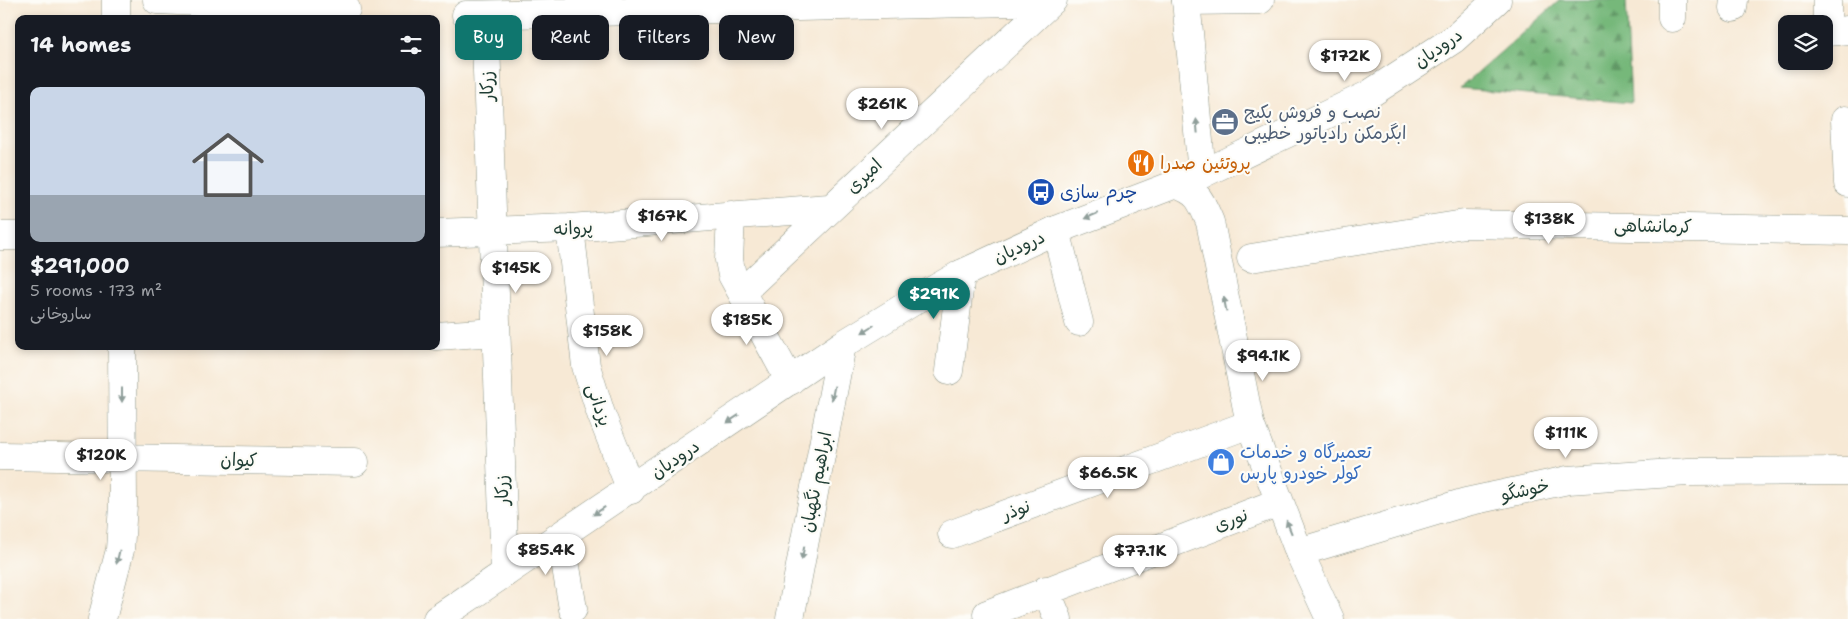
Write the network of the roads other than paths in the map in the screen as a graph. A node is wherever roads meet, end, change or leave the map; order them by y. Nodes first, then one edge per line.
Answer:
1 (116, 0) edge
2 (157, 0) edge
3 (1053, 0) edge
4 (1186, 0) edge
5 (1260, 0) edge
6 (1497, 0) edge
7 (1827, 0) edge
8 (346, 9) dead end
9 (116, 15) edge
10 (1848, 30) edge
11 (1845, 120) dead end
12 (1202, 174) junction
13 (1848, 183) edge
14 (1175, 184) junction
15 (829, 208) junction
16 (730, 215) junction
17 (570, 228) junction
18 (1056, 230) junction
19 (1848, 231) edge
20 (492, 233) junction
21 (440, 234) edge
22 (0, 236) edge
23 (15, 236) edge
24 (1251, 258) dead end
25 (962, 274) junction
26 (742, 292) junction
27 (1079, 322) dead end
28 (496, 332) junction
29 (440, 336) edge
30 (842, 345) junction
31 (122, 350) edge
32 (949, 371) dead end
33 (790, 381) junction
34 (1250, 424) junction
35 (0, 456) edge
36 (123, 459) junction
37 (356, 462) dead end
38 (1848, 471) edge
39 (631, 490) junction
40 (1279, 502) junction
41 (952, 534) dead end
42 (561, 537) junction
43 (1299, 552) junction
44 (505, 573) junction
45 (1046, 590) junction
46 (573, 609) dead end
47 (988, 616) edge
48 (102, 619) edge
49 (437, 619) edge
50 (790, 619) edge
51 (1058, 619) edge
52 (1330, 619) edge

1 - 9 street
2 - 8 street
3 - 15 street, امیری
3 - 20 street, زرکار
4 - 5 street
12 -> 4 street
6 - 12 street, درودیان
7 - 10 street
11 - 13 street
12 - 14 street, درودیان
14 -> 18 street, درودیان
34 -> 14 street
15 - 16 street, پروانه
15 - 26 street, امیری
16 - 17 street, پروانه
16 - 26 street
17 - 20 street, پروانه
17 - 39 street, یزدانی
18 - 25 street, درودیان
18 - 27 street
19 - 24 street, کرمانشاهی
20 - 21 street, پروانه
20 - 28 street, زرکار
22 - 23 street
25 -> 30 street, درودیان
25 - 32 street
26 - 33 street
28 - 29 street
28 - 44 street, زرکار
30 - 33 street, درودیان
30 -> 50 street, ابراهیم نگهبان
31 -> 36 street
33 -> 39 street, درودیان
34 - 40 street
34 - 41 street, نوذر
35 - 36 street, کیوان
36 - 37 street, کیوان
36 -> 48 street
38 - 43 street, خوشگو
39 -> 42 street, درودیان
43 -> 40 street
40 - 45 street, نوری
42 - 44 street, درودیان
42 - 46 street
43 - 52 street
44 - 49 street, درودیان
45 - 47 street, نوری
45 - 51 street

